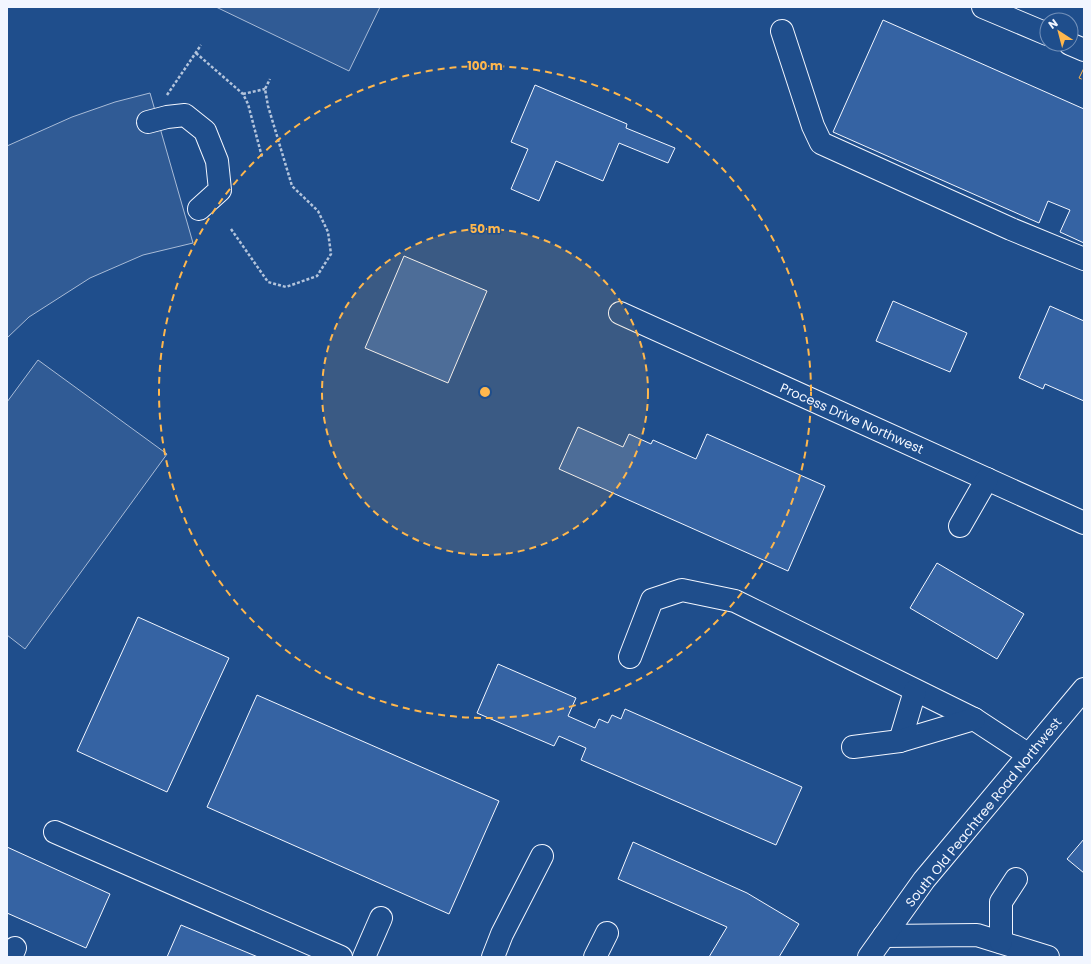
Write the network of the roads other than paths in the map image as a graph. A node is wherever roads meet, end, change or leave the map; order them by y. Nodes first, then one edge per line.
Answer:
1 (983, 7) edge
2 (782, 31) dead end
3 (1039, 31) edge
4 (148, 122) dead end
5 (199, 209) dead end
6 (1084, 259) edge
7 (620, 313) dead end
8 (987, 479) junction
9 (1084, 523) edge
10 (960, 526) dead end
11 (630, 657) dead end
12 (1084, 689) edge
13 (915, 691) junction
14 (974, 719) junction
15 (900, 741) junction
16 (853, 747) dead end
17 (1029, 755) junction
18 (55, 832) dead end
19 (542, 856) dead end
20 (1016, 879) dead end
21 (381, 918) dead end
22 (608, 933) dead end
23 (884, 936) junction
24 (1001, 942) junction
25 (330, 955) edge
26 (364, 957) edge
27 (493, 957) edge
28 (595, 957) edge
29 (869, 957) edge
30 (1048, 957) edge

1 - 3 street
2 - 6 street
4 - 5 street
7 - 8 street, Process Drive Northwest
8 - 9 street, Process Drive Northwest
8 - 10 street
11 - 13 street
12 - 17 street, South Old Peachtree Road Northwest
13 - 14 street
13 - 15 street
14 - 15 street
14 - 17 street
15 - 16 street
17 - 23 street, South Old Peachtree Road Northwest
18 - 25 street
19 - 27 street
20 - 24 street
21 - 26 street
22 - 28 street
23 - 24 street
23 - 29 street, South Old Peachtree Road Northwest
24 - 30 street

